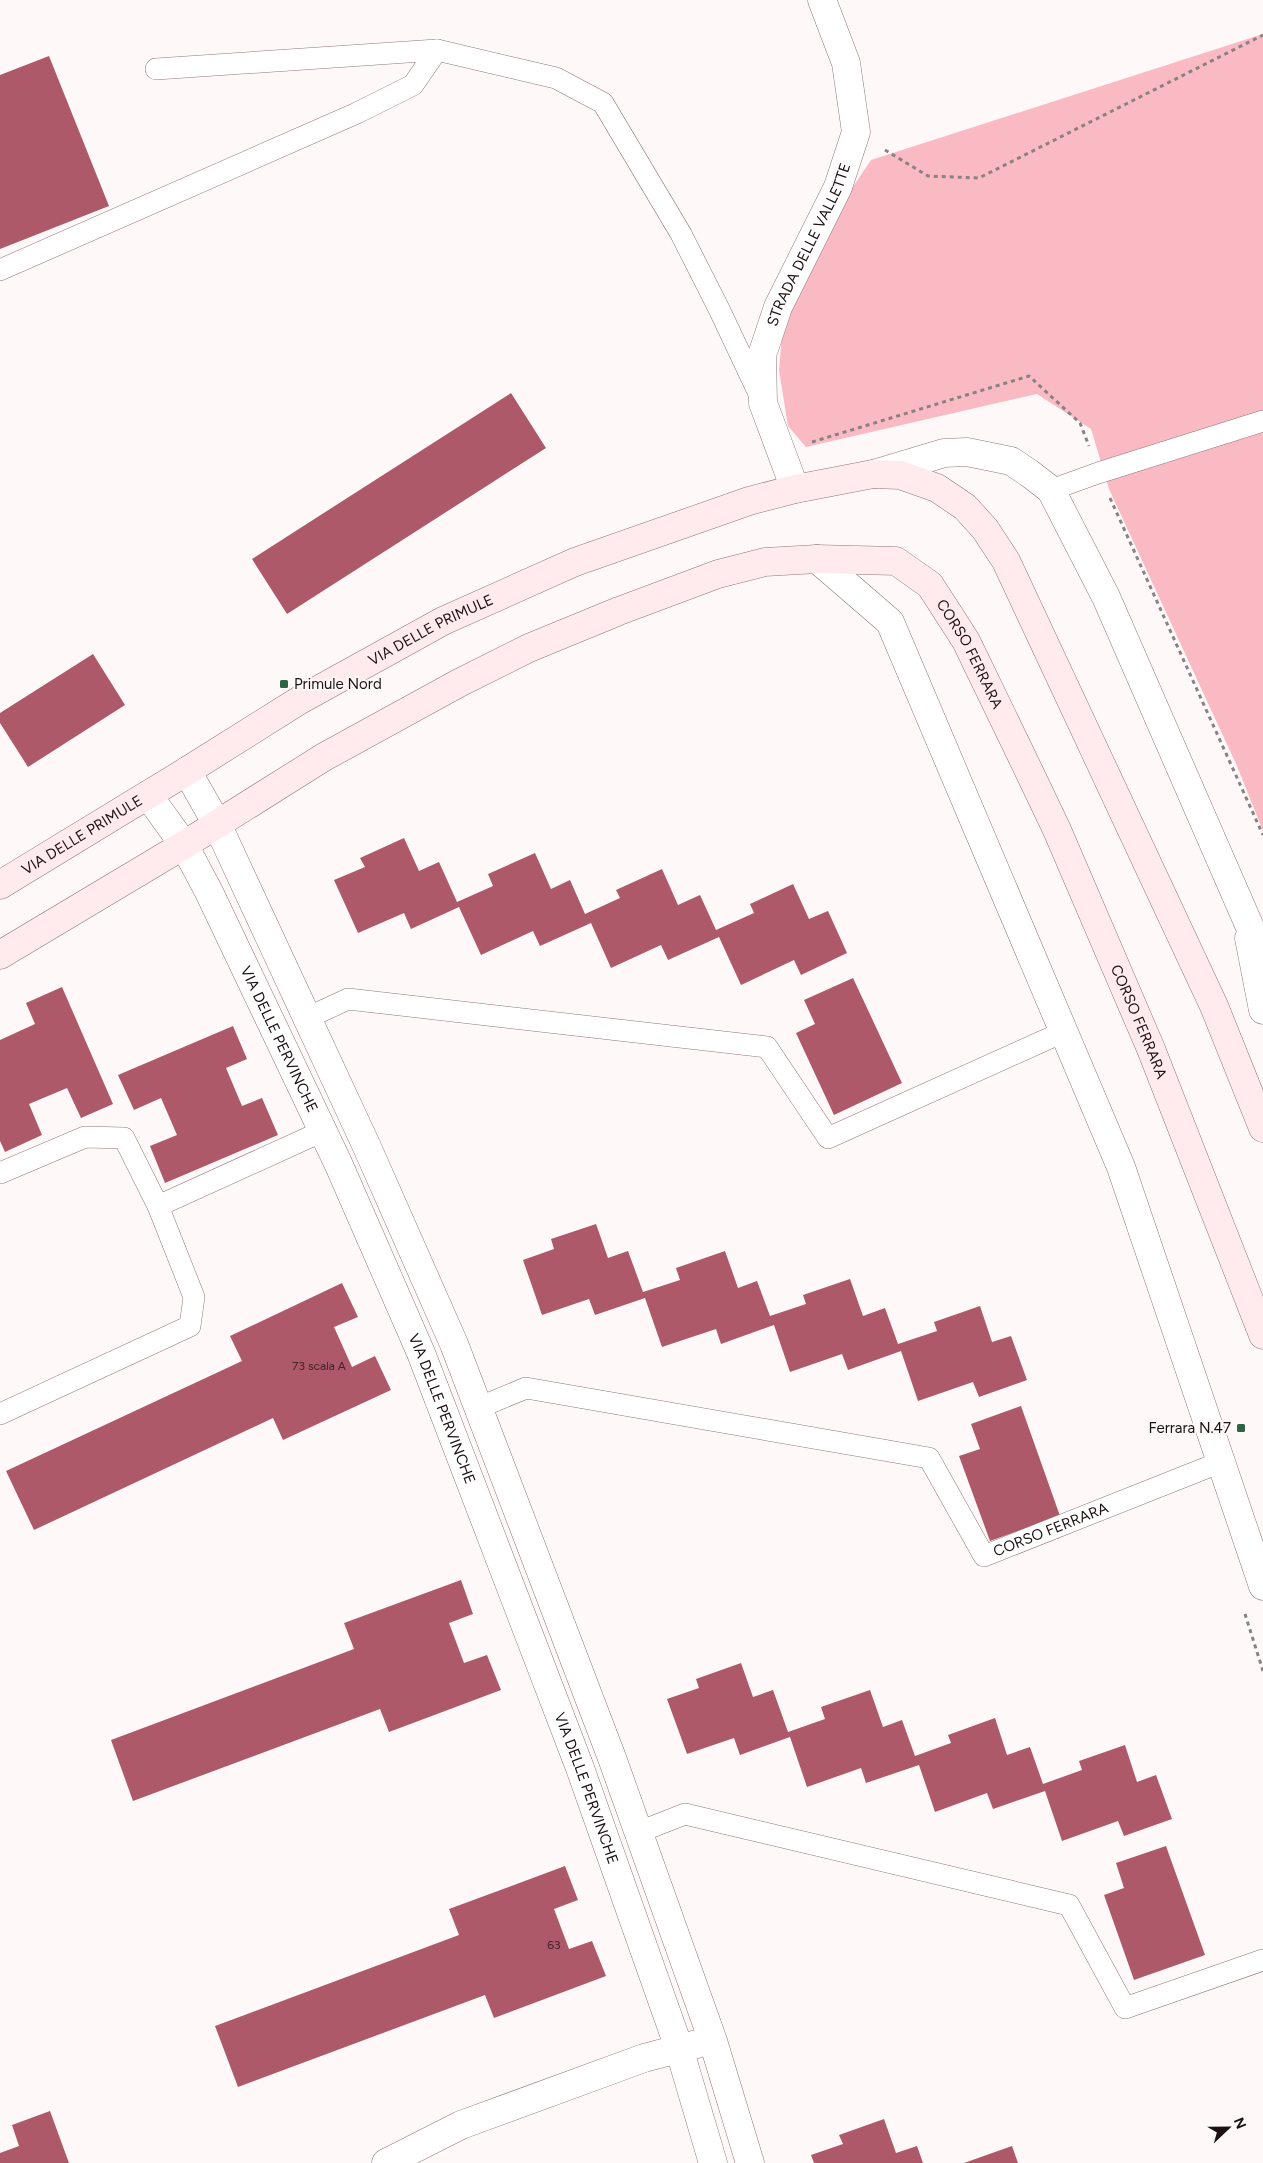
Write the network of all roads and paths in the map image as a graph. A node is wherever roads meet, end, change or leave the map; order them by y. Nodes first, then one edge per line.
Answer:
1 (822, 0) edge
2 (1263, 35) edge
3 (437, 50) junction
4 (156, 69) dead end
5 (856, 132) junction
6 (0, 270) edge
7 (764, 403) junction
8 (1263, 421) edge
9 (873, 474) junction
10 (795, 489) junction
11 (1051, 490) junction
12 (817, 559) junction
13 (187, 771) junction
14 (148, 795) junction
15 (217, 824) junction
16 (184, 845) junction
17 (0, 885) edge
18 (1243, 910) junction
19 (0, 955) edge
20 (1263, 957) edge
21 (1263, 1010) edge
22 (307, 1018) junction
23 (1063, 1032) junction
24 (1263, 1128) edge
25 (323, 1131) junction
26 (0, 1173) edge
27 (158, 1206) junction
28 (1263, 1335) edge
29 (478, 1408) junction
30 (0, 1414) edge
31 (1222, 1462) junction
32 (1263, 1586) edge
33 (639, 1832) junction
34 (1263, 1960) edge
35 (714, 2041) junction
36 (680, 2048) junction
37 (386, 2163) edge
38 (713, 2163) edge
39 (750, 2163) edge

1 - 5 street, STRADA DELLE VALLETTE
2 - 5 path
3 - 4 lane
3 - 6 lane
3 - 7 lane
5 - 7 street, STRADA DELLE VALLETTE
7 - 10 street, STRADA DELLE VALLETTE
8 - 11 lane
9 - 10 main road, VIA DELLE PRIMULE
9 - 11 street
9 - 24 main road
10 - 13 main road, VIA DELLE PRIMULE
11 - 18 street
12 - 15 main road
12 - 23 street
12 - 28 main road, CORSO FERRARA
13 - 14 main road, VIA DELLE PRIMULE
13 - 15 street
14 - 16 street, VIA DELLE PERVINCHE
14 - 17 main road, VIA DELLE PRIMULE
15 - 16 main road
15 - 22 street
16 - 19 main road
16 - 25 street, VIA DELLE PERVINCHE
18 - 20 street
18 - 21 street
22 - 23 lane
22 - 29 street
23 - 31 street
25 - 27 lane
25 - 36 street, VIA DELLE PERVINCHE
26 - 27 lane
27 - 30 lane
29 - 31 lane, CORSO FERRARA
29 - 33 street
31 - 32 street
33 - 34 lane
33 - 35 street
35 - 36 street
35 - 39 street
36 - 37 street
36 - 38 street, VIA DELLE PERVINCHE

